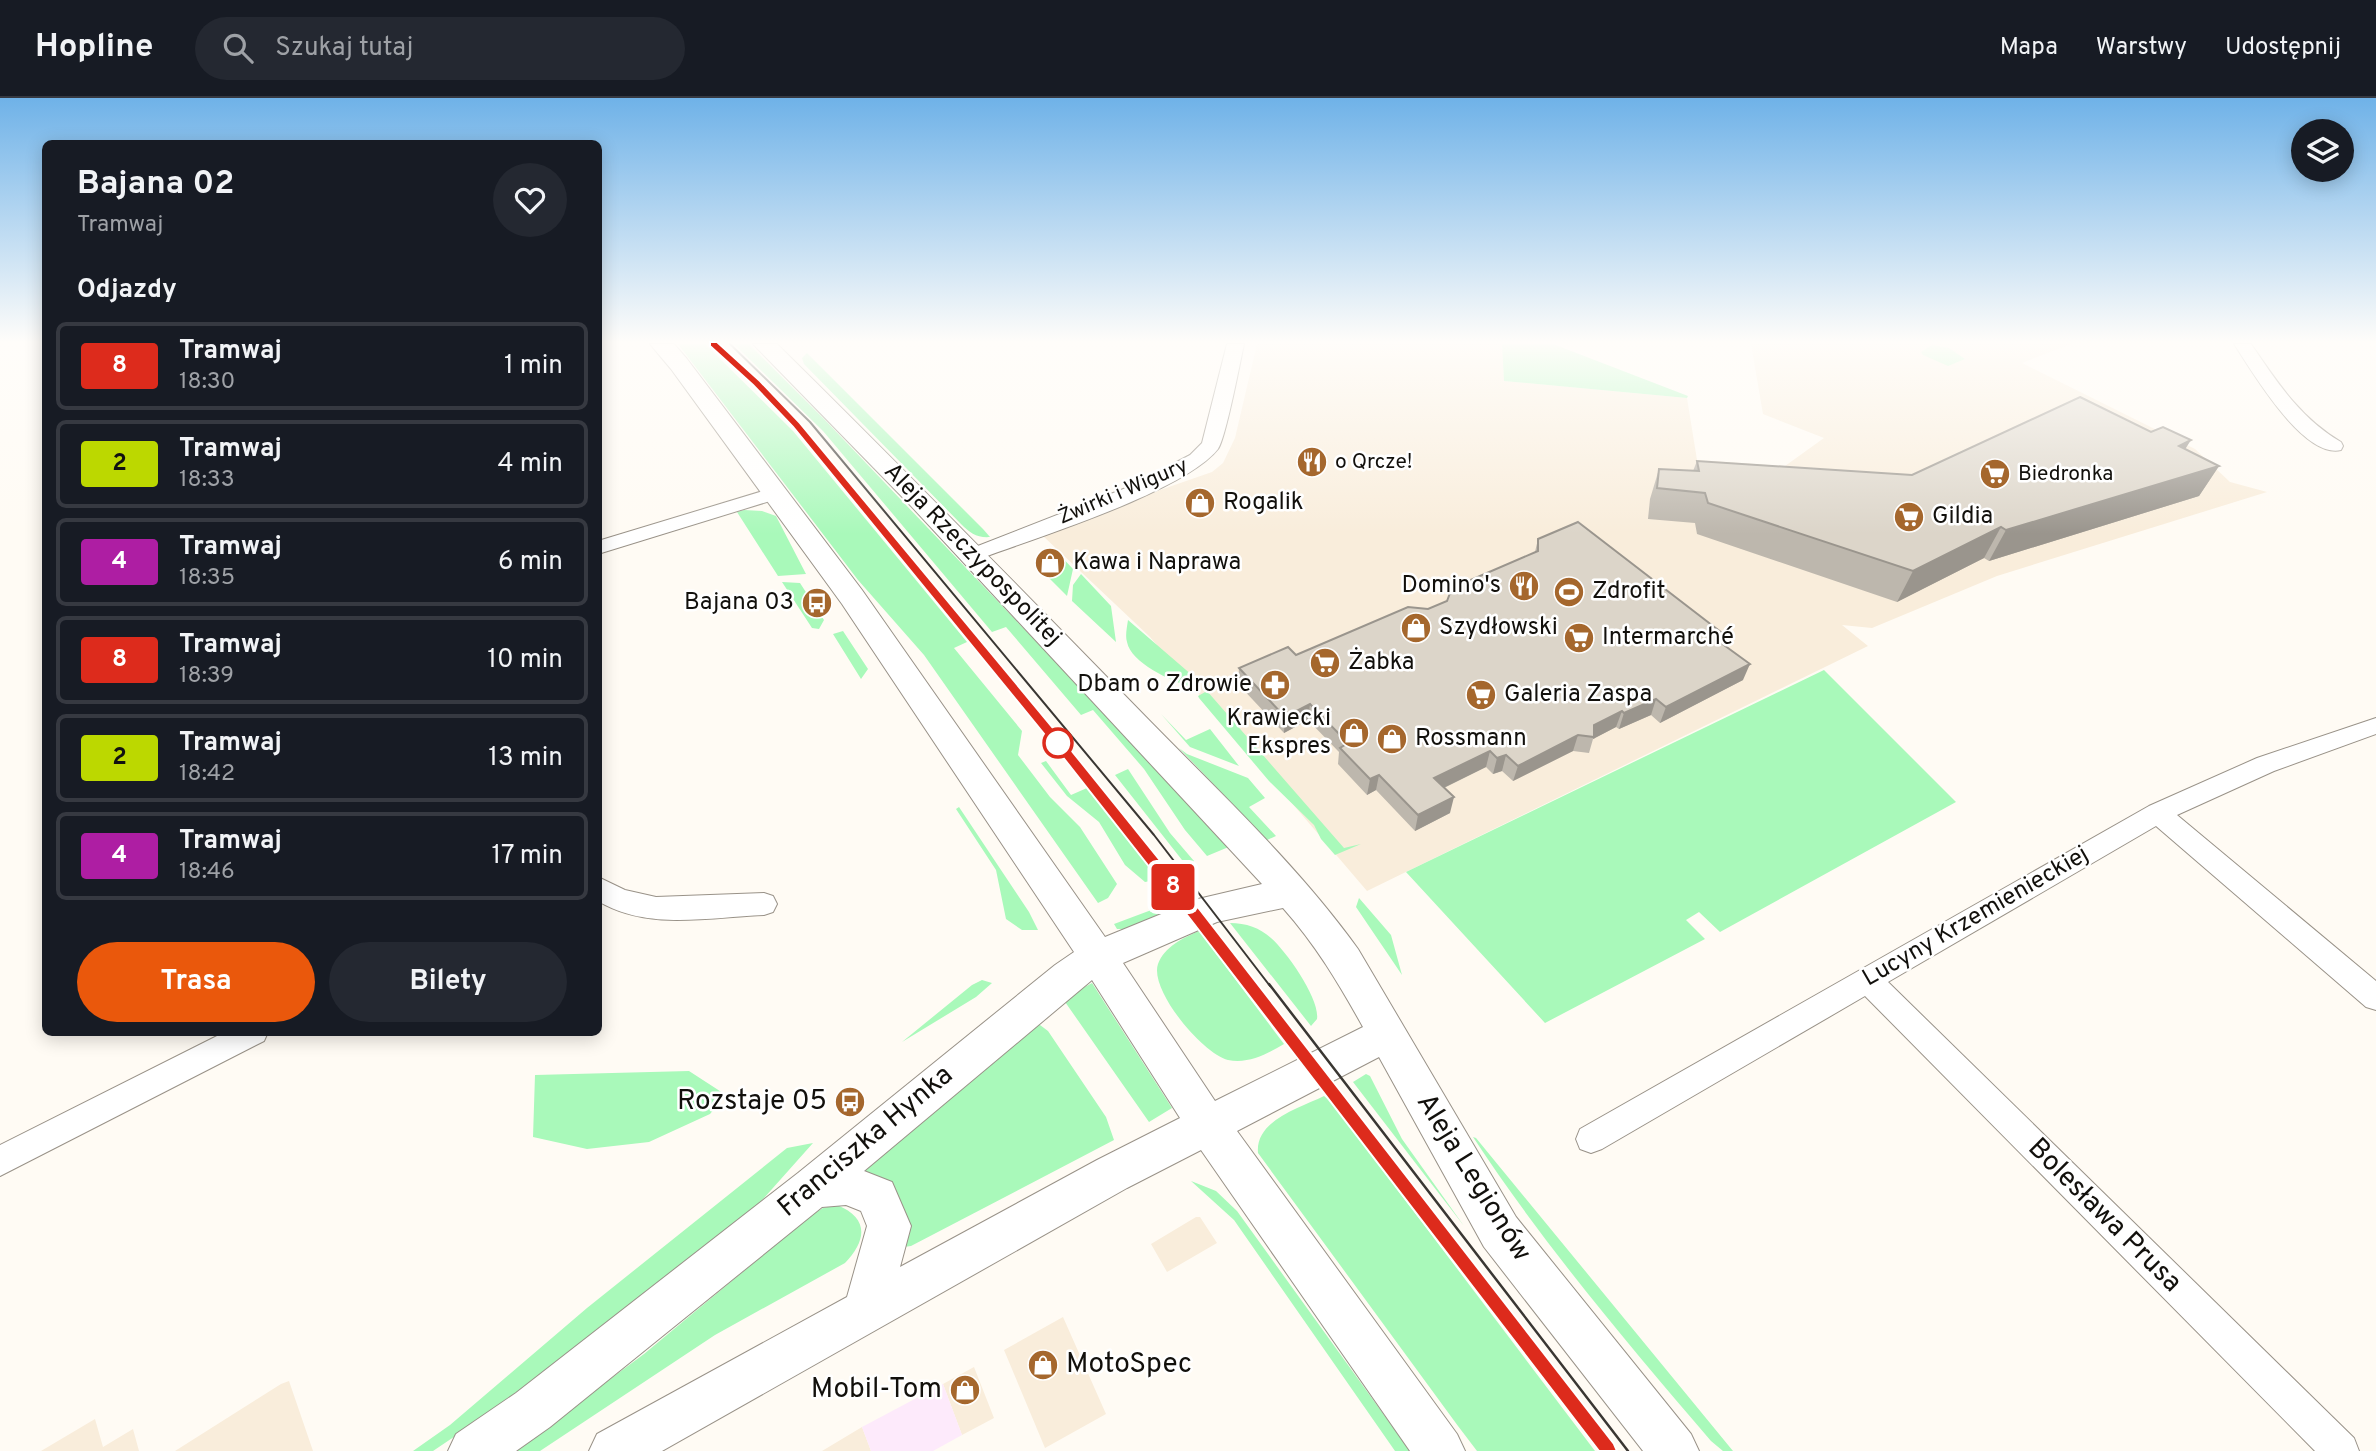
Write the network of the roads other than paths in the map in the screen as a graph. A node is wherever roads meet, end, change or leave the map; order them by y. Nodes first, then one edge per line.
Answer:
1 (711, 407) edge
2 (826, 407) edge
3 (1221, 407) edge
4 (2287, 407) edge
5 (2334, 446) dead end
6 (776, 493) junction
7 (602, 547) edge
8 (972, 555) junction
9 (2376, 726) edge
10 (2158, 813) junction
11 (602, 890) edge
12 (1291, 892) junction
13 (764, 904) dead end
14 (1098, 957) junction
15 (1867, 980) junction
16 (2376, 998) edge
17 (1387, 1034) junction
18 (246, 1036) edge
19 (1208, 1125) junction
20 (1591, 1139) dead end
21 (0, 1161) edge
22 (813, 1187) junction
23 (866, 1309) junction
24 (472, 1451) edge
25 (614, 1451) edge
26 (1440, 1451) edge
27 (1674, 1451) edge
28 (2341, 1451) edge

1 - 6 main road
2 - 8 main road, Aleja Rzeczypospolitej
3 - 8 street, Żwirki i Wigury
4 - 5 street
6 - 7 street
6 - 14 main road
8 - 12 main road, Aleja Rzeczypospolitej
9 - 10 street, Lucyny Krzemienieckiej
10 - 15 street, Lucyny Krzemienieckiej
10 - 16 street
11 - 13 street
12 - 14 main road, Franciszka Hynka
12 - 17 main road, Aleja Legionów
14 - 19 main road
14 - 22 main road, Franciszka Hynka
15 - 20 street, Lucyny Krzemienieckiej
15 - 28 street, Bolesława Prusa
17 - 19 main road
17 - 27 main road, Aleja Legionów
18 - 21 street
19 - 23 main road
19 - 26 main road
22 - 23 main road
22 - 24 main road, Franciszka Hynka
23 - 25 main road

